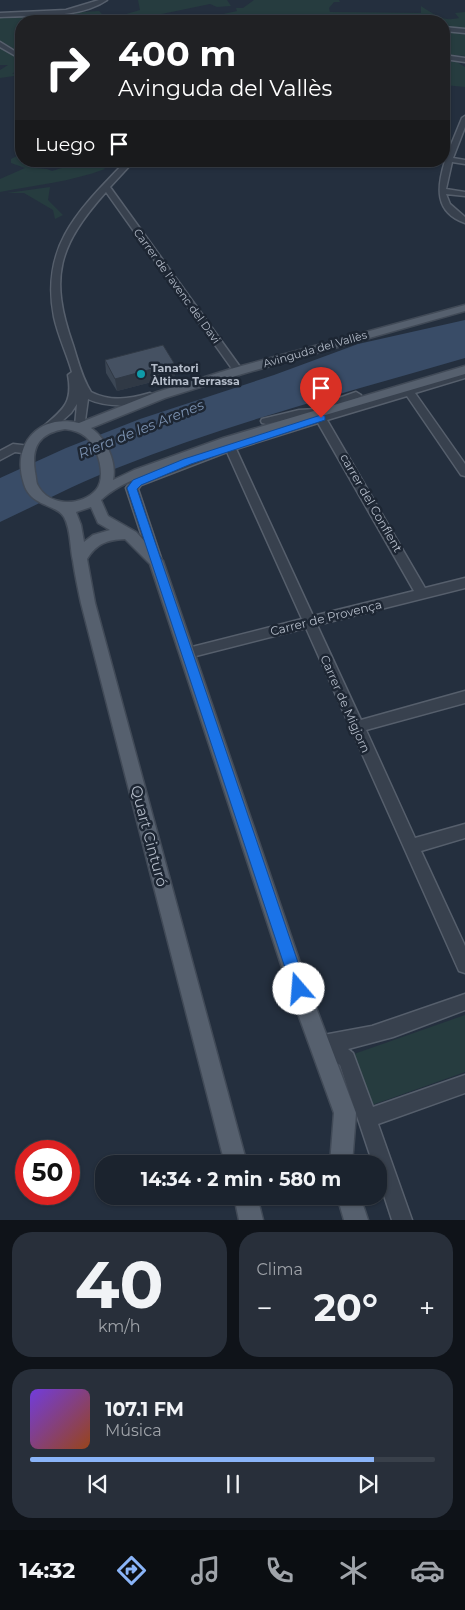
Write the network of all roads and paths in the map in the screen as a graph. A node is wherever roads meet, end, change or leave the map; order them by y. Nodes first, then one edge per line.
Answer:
1 (104, 0) edge
2 (0, 15) edge
3 (450, 30) edge
4 (465, 32) edge
5 (0, 44) edge
6 (15, 53) edge
7 (450, 58) edge
8 (464, 60) edge
9 (464, 125) edge
10 (450, 155) edge
11 (450, 160) edge
12 (465, 162) edge
13 (125, 167) edge
14 (442, 167) edge
15 (448, 167) edge
16 (104, 190) junction
17 (442, 191) junction
18 (465, 194) edge
19 (94, 201) junction
20 (115, 202) junction
21 (465, 221) edge
22 (465, 227) edge
23 (465, 308) edge
24 (66, 341) junction
25 (465, 363) edge
26 (238, 370) junction
27 (465, 370) edge
28 (465, 375) edge
29 (85, 390) junction
30 (410, 392) junction
31 (162, 395) junction
32 (356, 396) junction
33 (320, 416) junction
34 (266, 421) junction
35 (48, 428) junction
36 (82, 428) junction
37 (228, 444) junction
38 (30, 450) junction
39 (0, 456) edge
40 (465, 472) edge
41 (106, 484) junction
42 (95, 501) junction
43 (65, 509) junction
44 (126, 534) junction
45 (79, 560) junction
46 (156, 561) junction
47 (465, 583) edge
48 (422, 594) junction
49 (308, 622) junction
50 (188, 653) junction
51 (465, 696) edge
52 (356, 728) junction
53 (465, 831) edge
54 (411, 847) junction
55 (465, 965) edge
56 (465, 1002) edge
57 (324, 1042) junction
58 (465, 1084) edge
59 (366, 1119) junction
60 (234, 1155) edge
61 (342, 1155) edge
62 (247, 1205) edge
63 (351, 1205) edge
64 (251, 1220) edge
65 (356, 1220) edge
66 (402, 1220) edge

1 - 2 street
3 - 4 street
5 - 6 street
7 - 8 street
9 - 10 street
11 - 12 street
13 - 16 street
14 - 22 street
15 - 17 street
16 - 19 street
16 - 20 street, Carrer de l'avenc del Davi
17 - 18 street
17 - 21 street
19 - 20 street
19 - 24 street
20 - 26 street, Carrer de l'avenc del Davi
23 - 26 main road, Avinguda del Vallès
24 - 29 street
24 - 35 street
25 - 32 main road
26 - 31 main road, Avinguda del Vallès
27 - 33 main road
28 - 30 street
29 - 31 street
29 - 36 street
30 - 33 street
30 - 40 street
31 - 36 main road, Avinguda del Vallès
32 - 33 street
32 - 34 main road
33 - 34 street
33 - 37 main road
33 - 48 street, carrer del Conflent
34 - 37 main road
35 - 36 main road
35 - 38 main road
36 - 41 main road
37 - 41 main road
37 - 46 street
37 - 49 street, Carrer de Migjorn
38 - 39 street
38 - 43 main road
41 - 42 main road
42 - 43 main road
42 - 44 main road
43 - 45 main road, Quart Cinturó
44 - 45 main road
44 - 46 main road
45 - 60 main road, Quart Cinturó
46 - 50 main road
47 - 48 street, Carrer de Provença
48 - 49 street, Carrer de Provença
49 - 50 street, Carrer de Provença
49 - 52 street, Carrer de Migjorn
50 - 57 main road
51 - 52 street
52 - 54 street, Carrer de Migjorn
53 - 54 street
54 - 55 street, Carrer de Migjorn
56 - 57 street
57 - 59 street
57 - 61 main road
58 - 59 street
59 - 66 street
62 - 64 main road
63 - 65 main road

